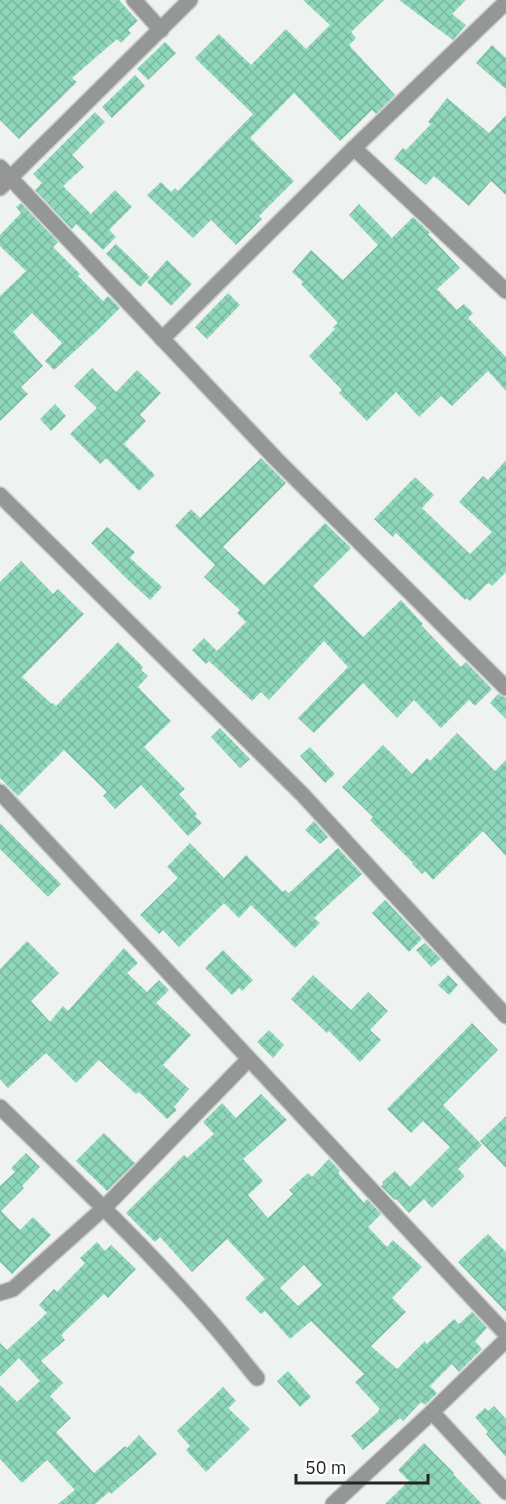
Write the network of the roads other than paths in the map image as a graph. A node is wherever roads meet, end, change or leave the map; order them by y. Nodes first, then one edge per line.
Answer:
1 (134, 0) edge
2 (190, 0) edge
3 (506, 2) edge
4 (161, 30) junction
5 (354, 148) junction
6 (3, 178) edge
7 (506, 291) edge
8 (162, 339) junction
9 (0, 495) edge
10 (506, 688) edge
11 (2, 799) edge
12 (506, 1016) edge
13 (249, 1059) junction
14 (0, 1107) edge
15 (104, 1208) junction
16 (0, 1293) edge
17 (506, 1334) edge
18 (506, 1340) edge
19 (258, 1378) dead end
20 (432, 1412) junction
21 (506, 1492) edge
22 (333, 1504) edge

1 - 4 street
2 - 4 street
3 - 5 street
4 - 6 street
5 - 7 street
5 - 8 street
6 - 8 street
8 - 10 street
9 - 12 street
11 - 13 street
13 - 15 street
13 - 17 street
14 - 15 street
15 - 16 street
15 - 19 street
18 - 20 street
20 - 21 street
20 - 22 street

